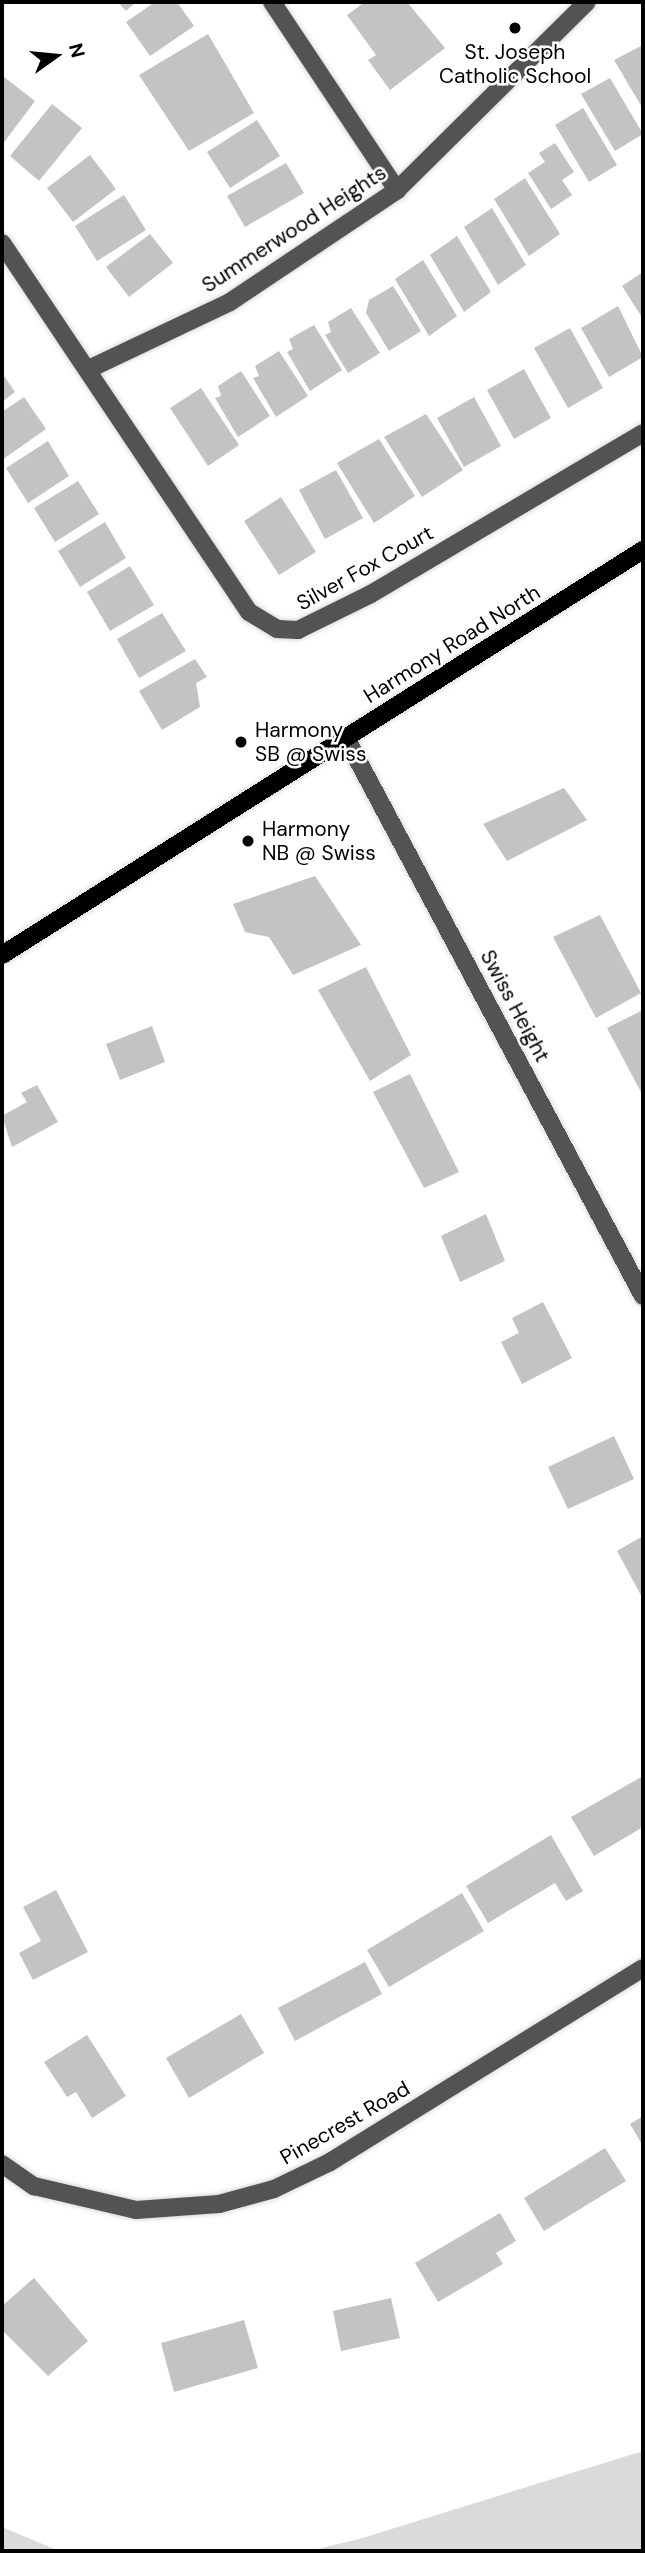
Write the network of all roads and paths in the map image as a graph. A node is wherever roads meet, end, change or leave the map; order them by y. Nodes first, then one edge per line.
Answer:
1 (272, 2) edge
2 (587, 2) edge
3 (397, 190) junction
4 (2, 243) edge
5 (89, 369) junction
6 (643, 433) edge
7 (643, 550) edge
8 (346, 738) junction
9 (2, 955) edge
10 (643, 1296) edge
11 (643, 1968) edge
12 (2, 2164) edge

1 - 3 street
2 - 3 street, Summerwood Heights
3 - 5 street, Summerwood Heights
4 - 5 street, Silver Fox Court
5 - 6 street, Silver Fox Court
7 - 8 main road, Harmony Road North
8 - 9 main road, Harmony Road North
8 - 10 street, Swiss Height
11 - 12 street, Pinecrest Road

